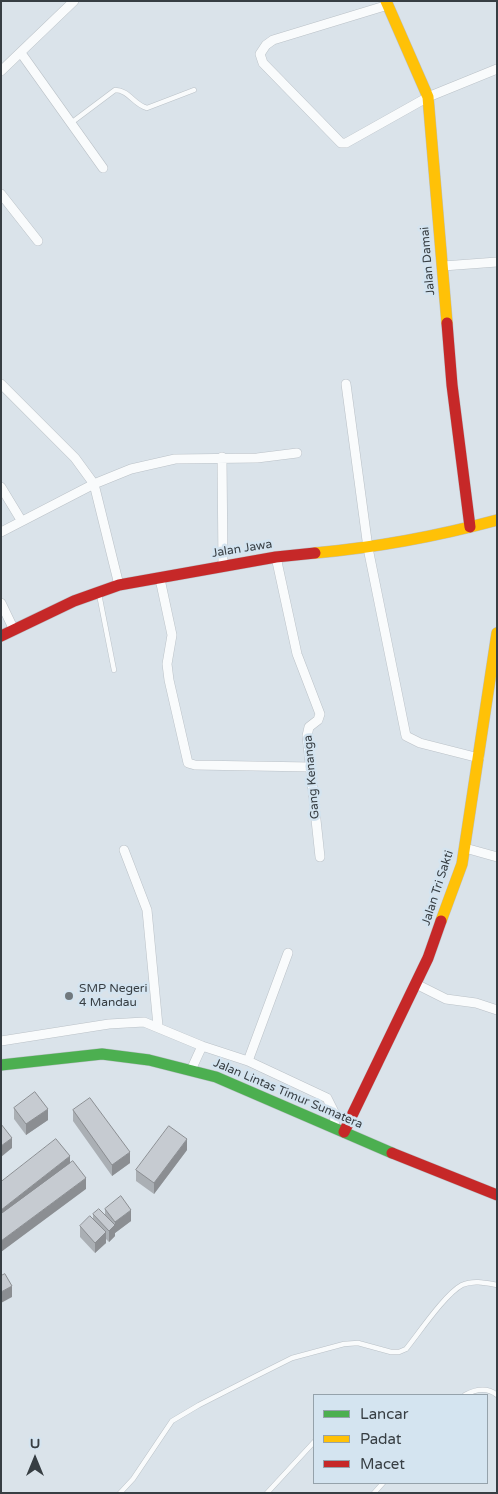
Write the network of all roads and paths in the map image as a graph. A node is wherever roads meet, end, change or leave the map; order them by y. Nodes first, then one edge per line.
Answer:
1 (74, 1) edge
2 (387, 3) edge
3 (21, 52) junction
4 (497, 69) edge
5 (1, 71) edge
6 (194, 90) dead end
7 (428, 97) junction
8 (71, 123) junction
9 (103, 168) dead end
10 (1, 194) edge
11 (38, 241) dead end
12 (497, 262) edge
13 (442, 266) junction
14 (1, 384) edge
15 (346, 384) dead end
16 (297, 453) dead end
17 (222, 457) junction
18 (94, 484) junction
19 (1, 487) edge
20 (21, 520) junction
21 (497, 520) edge
22 (470, 527) junction
23 (1, 532) edge
24 (368, 548) junction
25 (276, 557) junction
26 (223, 566) junction
27 (160, 579) junction
28 (119, 585) junction
29 (98, 590) junction
30 (1, 603) edge
31 (14, 630) junction
32 (497, 632) edge
33 (1, 636) edge
34 (114, 670) dead end
35 (479, 758) junction
36 (311, 766) junction
37 (465, 848) junction
38 (124, 850) dead end
39 (320, 857) dead end
40 (497, 857) edge
41 (288, 953) dead end
42 (416, 984) junction
43 (497, 1010) edge
44 (158, 1026) junction
45 (1, 1041) edge
46 (202, 1046) junction
47 (248, 1061) junction
48 (1, 1065) edge
49 (191, 1070) junction
50 (339, 1130) junction
51 (497, 1195) edge
52 (497, 1285) edge
53 (467, 1394) edge
54 (497, 1396) edge
55 (313, 1443) edge
56 (120, 1493) edge
57 (267, 1493) edge

1 - 3 street
2 - 7 main road, Jalan Damai
2 - 7 street
3 - 5 street
3 - 8 street
4 - 7 street
6 - 8 lane
7 - 13 main road, Jalan Damai
8 - 9 street
10 - 11 street
12 - 13 street
13 - 22 main road, Jalan Damai
14 - 18 street
15 - 24 street
16 - 17 street
17 - 18 street
17 - 26 street
18 - 20 street
18 - 28 street
19 - 20 street
20 - 23 street
21 - 22 main road, Jalan Jawa
22 - 24 main road, Jalan Jawa
24 - 25 main road, Jalan Jawa
24 - 35 street
25 - 26 main road, Jalan Jawa
25 - 36 street, Gang Kenanga
26 - 27 main road, Jalan Jawa
27 - 28 main road, Jalan Jawa
27 - 36 street
28 - 29 main road, Jalan Jawa
29 - 31 main road, Jalan Jawa
29 - 34 lane
30 - 31 street
31 - 33 main road, Jalan Jawa
32 - 35 main road, Jalan Tri Sakti
35 - 37 main road, Jalan Tri Sakti
36 - 39 street, Gang Kenanga
37 - 40 street
37 - 42 main road, Jalan Tri Sakti
38 - 44 street
41 - 47 street
42 - 43 street
42 - 50 main road, Jalan Tri Sakti
44 - 45 street
44 - 46 street
46 - 47 street
46 - 49 street
47 - 50 street
48 - 49 main road, Jalan Lintas Timur Sumatera
49 - 50 main road, Jalan Lintas Timur Sumatera
50 - 51 main road, Jalan Lintas Timur Sumatera
52 - 56 lane
53 - 54 lane
55 - 57 lane

